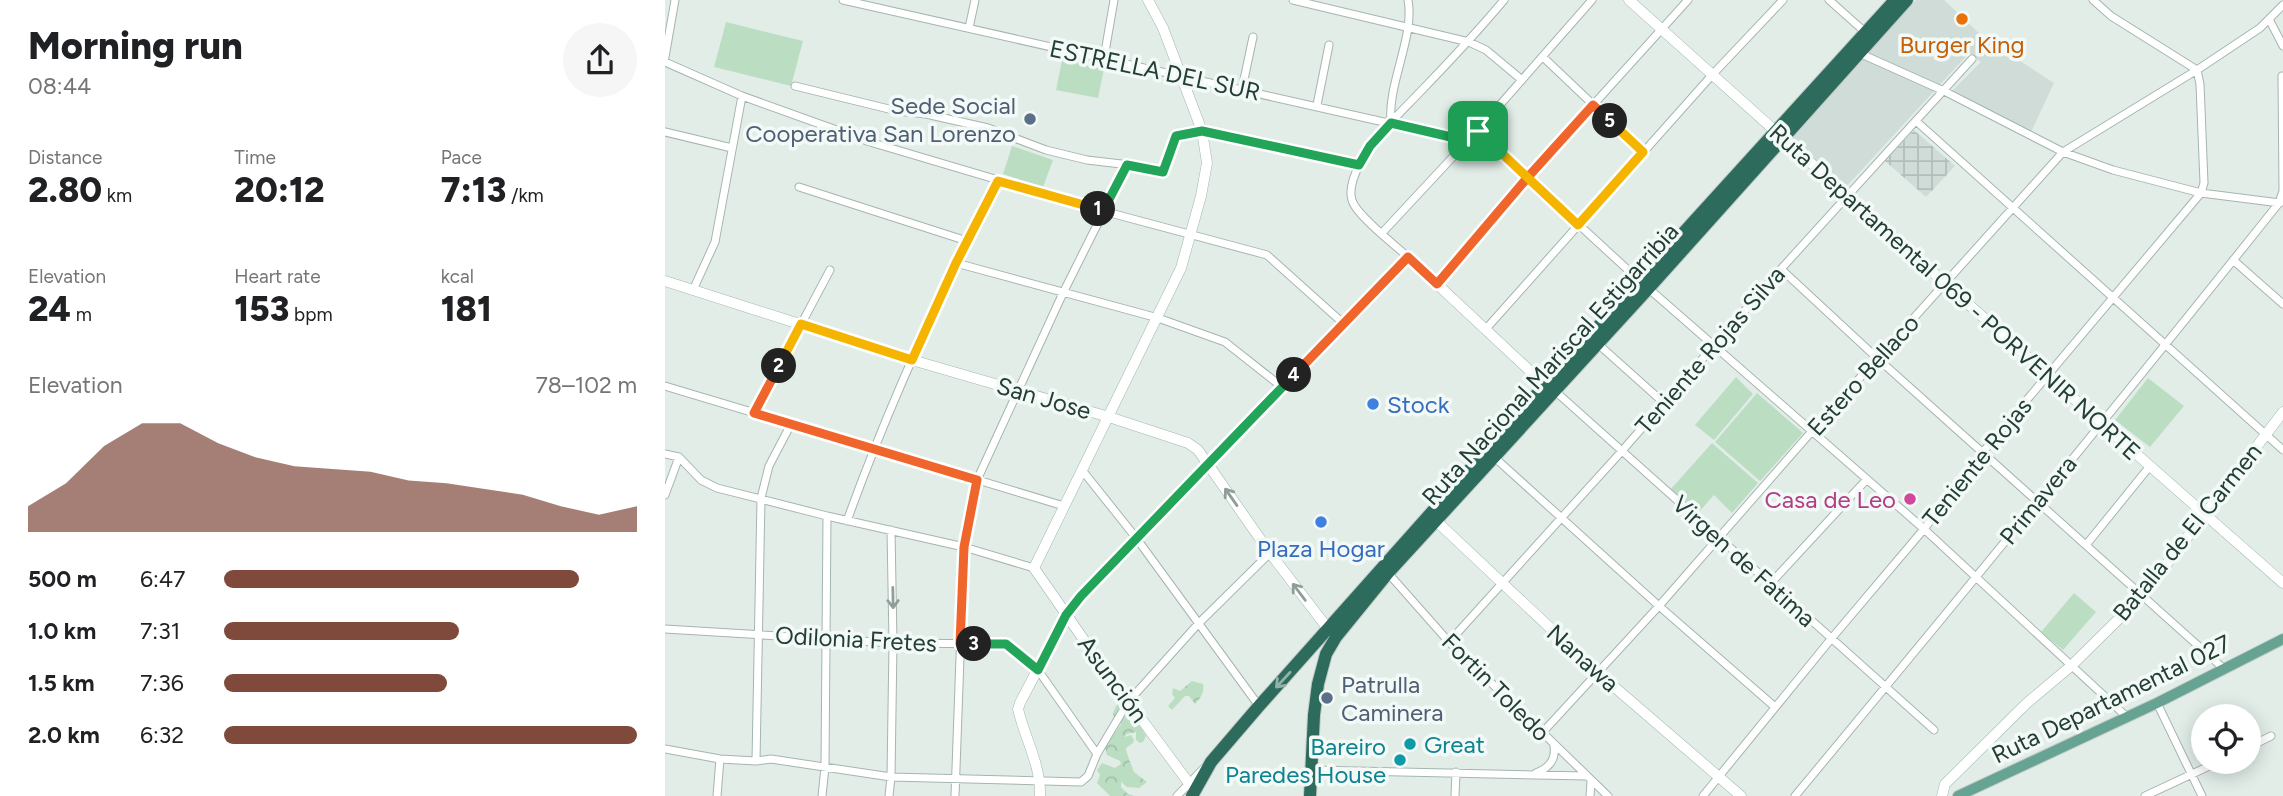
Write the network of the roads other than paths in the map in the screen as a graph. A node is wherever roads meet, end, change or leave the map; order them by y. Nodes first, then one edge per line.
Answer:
1 (675, 0) edge
2 (843, 0) edge
3 (975, 0) edge
4 (1114, 0) edge
5 (1148, 0) edge
6 (1293, 0) edge
7 (1408, 0) edge
8 (1504, 0) edge
9 (1592, 0) edge
10 (1629, 0) edge
11 (1688, 0) edge
12 (1783, 0) edge
13 (1829, 0) edge
14 (1895, 0) edge
15 (1907, 0) edge
16 (2093, 0) edge
17 (1308, 2) edge
18 (2283, 5) edge
19 (2269, 19) junction
20 (1407, 26) junction
21 (969, 28) junction
22 (1662, 29) junction
23 (1865, 32) junction
24 (1253, 37) dead end
25 (1469, 42) junction
26 (1329, 45) dead end
27 (2283, 47) edge
28 (1859, 53) junction
29 (1543, 57) junction
30 (1104, 58) junction
31 (665, 59) edge
32 (1972, 59) dead end
33 (2197, 70) junction
34 (1713, 74) junction
35 (1182, 75) junction
36 (2282, 76) edge
37 (1522, 80) junction
38 (795, 86) dead end
39 (1242, 89) junction
40 (1944, 91) junction
41 (742, 96) junction
42 (1593, 105) junction
43 (1317, 106) junction
44 (1916, 121) junction
45 (1391, 123) junction
46 (1202, 131) junction
47 (1478, 131) junction
48 (665, 132) edge
49 (1779, 135) junction
50 (1468, 141) junction
51 (732, 148) junction
52 (1643, 152) junction
53 (2063, 152) junction
54 (1127, 165) junction
55 (1359, 165) junction
56 (1528, 177) junction
57 (998, 181) junction
58 (799, 187) dead end
59 (2201, 193) junction
60 (1849, 195) junction
61 (2281, 203) edge
62 (2014, 208) junction
63 (1103, 211) junction
64 (1578, 225) junction
65 (1382, 233) junction
66 (1191, 234) junction
67 (967, 241) junction
68 (1408, 257) junction
69 (2233, 260) junction
70 (956, 263) junction
71 (1781, 269) junction
72 (830, 270) dead end
73 (665, 281) edge
74 (1945, 283) junction
75 (1437, 284) junction
76 (1645, 285) junction
77 (693, 290) junction
78 (1063, 293) junction
79 (2112, 297) junction
80 (2283, 304) edge
81 (1158, 318) junction
82 (801, 324) junction
83 (1344, 324) junction
84 (1485, 330) junction
85 (1598, 344) junction
86 (2164, 344) junction
87 (1714, 347) junction
88 (1877, 358) junction
89 (912, 360) junction
90 (2048, 374) junction
91 (665, 386) edge
92 (1282, 387) junction
93 (1550, 388) junction
94 (1017, 391) junction
95 (1664, 403) junction
96 (2283, 412) edge
97 (754, 413) junction
98 (1109, 417) junction
99 (2100, 422) junction
100 (791, 424) junction
101 (1813, 430) junction
102 (2266, 435) junction
103 (873, 448) junction
104 (2283, 450) edge
105 (1621, 452) junction
106 (1983, 452) junction
107 (665, 454) edge
108 (679, 457) junction
109 (1494, 457) junction
110 (1208, 464) junction
111 (2150, 466) junction
112 (1082, 470) junction
113 (1867, 479) junction
114 (977, 480) junction
115 (665, 495) edge
116 (761, 498) junction
117 (2038, 502) junction
118 (1064, 506) junction
119 (2206, 515) junction
120 (827, 516) junction
121 (1432, 518) junction
122 (1560, 518) junction
123 (847, 521) junction
124 (1924, 529) junction
125 (891, 530) junction
126 (1719, 538) junction
127 (1137, 539) junction
128 (2086, 545) junction
129 (964, 547) junction
130 (1270, 553) junction
131 (1034, 568) junction
132 (1388, 573) junction
133 (1974, 578) junction
134 (1501, 582) junction
135 (2283, 583) edge
136 (1770, 584) junction
137 (2143, 595) junction
138 (1659, 606) junction
139 (1066, 615) junction
140 (1198, 624) junction
141 (665, 629) edge
142 (760, 634) junction
143 (1332, 634) junction
144 (1831, 639) junction
145 (2283, 639) edge
146 (827, 640) junction
147 (1448, 642) junction
148 (893, 643) junction
149 (960, 644) junction
150 (1307, 653) junction
151 (1324, 660) junction
152 (2071, 666) junction
153 (2223, 668) junction
154 (1038, 670) junction
155 (1597, 672) junction
156 (1885, 687) junction
157 (1128, 702) junction
158 (2157, 703) junction
159 (1259, 706) junction
160 (1775, 707) junction
161 (2127, 717) junction
162 (1934, 730) dead end
163 (1542, 733) junction
164 (2271, 736) dead end
165 (2261, 741) edge
166 (1554, 745) junction
167 (665, 749) edge
168 (1097, 754) junction
169 (720, 759) junction
170 (756, 761) junction
171 (825, 768) junction
172 (1311, 770) junction
173 (1456, 772) junction
174 (1534, 774) junction
175 (2191, 775) junction
176 (891, 777) junction
177 (1719, 777) junction
178 (1589, 778) junction
179 (955, 779) junction
180 (1041, 780) junction
181 (1191, 789) edge
182 (717, 796) edge
183 (822, 796) edge
184 (889, 796) edge
185 (955, 796) edge
186 (1041, 796) edge
187 (1177, 796) edge
188 (1310, 796) edge
189 (1455, 796) edge
190 (1590, 796) edge
191 (1608, 796) edge
192 (1703, 796) edge
193 (1741, 796) edge
194 (1795, 796) edge
195 (1941, 796) edge
196 (1958, 796) edge
197 (2145, 796) edge
198 (2202, 796) edge

1 - 31 street
2 - 21 street, ESTRELLA DEL SUR
3 - 21 street
4 - 30 street
5 - 35 street
6 - 17 street
7 - 20 street
8 - 25 street
9 - 29 street
10 - 22 street, Ruta Departamental 069 - PORVENIR NORTE
11 - 22 street
12 - 34 street
13 - 23 street
14 - 23 highway, Ruta Nacional Mariscal Estigarribia
15 - 28 highway, Ruta Nacional Mariscal Estigarribia
16 - 33 street
17 - 20 street
18 - 19 street, Estero Bellaco
19 - 27 street
19 - 33 street, Estero Bellaco
20 - 25 street
20 - 45 street
21 - 30 street, ESTRELLA DEL SUR
22 - 34 street, Ruta Departamental 069 - PORVENIR NORTE
22 - 42 street
23 - 49 highway, Ruta Nacional Mariscal Estigarribia
24 - 39 street
25 - 37 street
25 - 45 street
26 - 43 street
28 - 40 street
28 - 49 highway, Ruta Nacional Mariscal Estigarribia
29 - 37 street
29 - 42 street
30 - 35 street, ESTRELLA DEL SUR
31 - 41 street
32 - 40 street, Teniente Rojas Silva
33 - 53 street, Estero Bellaco
33 - 59 street
34 - 49 street, Ruta Departamental 069 - PORVENIR NORTE
34 - 52 street
35 - 39 street, ESTRELLA DEL SUR
35 - 46 street
36 - 61 street
37 - 47 street
38 - 54 street
39 - 43 street, ESTRELLA DEL SUR
40 - 44 street, Teniente Rojas Silva
40 - 53 street
41 - 51 street
41 - 57 street
42 - 52 street
42 - 56 street
43 - 45 street, ESTRELLA DEL SUR
44 - 60 street, Teniente Rojas Silva
44 - 62 street
45 - 50 street, ESTRELLA DEL SUR
45 - 55 street
46 - 54 street
46 - 55 street
46 - 66 street
47 - 50 street
47 - 56 street
48 - 51 street
49 - 60 street, Ruta Departamental 069 - PORVENIR NORTE
49 - 76 highway, Ruta Nacional Mariscal Estigarribia
50 - 65 street
51 - 77 street
52 - 64 street
53 - 59 street
53 - 62 street, Estero Bellaco
54 - 63 street
55 - 65 street
56 - 64 street
56 - 75 street
57 - 63 street
57 - 67 street
58 - 67 street
59 - 61 street
59 - 79 street, Teniente Rojas
60 - 71 street, Teniente Rojas Silva
60 - 74 street, Ruta Departamental 069 - PORVENIR NORTE
61 - 69 street, Primavera
62 - 74 street, Estero Bellaco
62 - 79 street
63 - 66 street
63 - 78 street
64 - 76 street
64 - 84 street
65 - 68 street
66 - 81 street
66 - 83 street
67 - 70 street
68 - 75 street
68 - 83 street
69 - 80 street
69 - 86 street, Primavera
70 - 78 street
70 - 89 street
71 - 87 street, Teniente Rojas Silva
71 - 88 street
72 - 82 street
73 - 77 street, San Jose
74 - 88 street, Estero Bellaco
74 - 90 street, Ruta Departamental 069 - PORVENIR NORTE
75 - 84 street
76 - 85 highway, Ruta Nacional Mariscal Estigarribia
76 - 87 street
76 - 93 highway, Ruta Nacional Mariscal Estigarribia
77 - 82 street, San Jose
78 - 81 street
78 - 94 street
79 - 86 street
79 - 90 street, Teniente Rojas
81 - 92 street
81 - 98 street
82 - 89 street, San Jose
82 - 97 street
83 - 92 street
84 - 93 street
85 - 93 highway, Ruta Nacional Mariscal Estigarribia
85 - 95 street
86 - 99 street, Primavera
86 - 102 street
87 - 95 street, Teniente Rojas Silva
87 - 101 street
88 - 101 street, Estero Bellaco
88 - 106 street
89 - 94 street, San Jose
89 - 103 street
90 - 99 street, Ruta Departamental 069 - PORVENIR NORTE
90 - 106 street, Teniente Rojas
91 - 97 street
92 - 110 street
93 - 105 street, Virgen de Fatima
93 - 109 highway, Ruta Nacional Mariscal Estigarribia
93 - 121 highway, Ruta Nacional Mariscal Estigarribia
94 - 98 street, San Jose
94 - 114 street
95 - 105 street, Teniente Rojas Silva
96 - 102 street, Batalla de El Carmen
97 - 100 street
98 - 110 street, San Jose
98 - 112 street
99 - 111 street, Ruta Departamental 069 - PORVENIR NORTE
99 - 117 street, Primavera
100 - 103 street
100 - 116 street
101 - 113 street
101 - 126 street, Estero Bellaco
102 - 104 street
102 - 119 street, Batalla de El Carmen
103 - 114 street
103 - 123 street
105 - 122 street, Teniente Rojas Silva
105 - 126 street, Virgen de Fatima
106 - 117 street
106 - 124 street, Teniente Rojas
107 - 108 street
108 - 115 street
108 - 116 street
109 - 121 highway, Ruta Nacional Mariscal Estigarribia
109 - 122 street
110 - 127 street
130 -> 110 street, San Jose
111 - 119 street, Ruta Departamental 069 - PORVENIR NORTE
111 - 128 street
112 - 118 street
112 - 127 street
113 - 124 street
113 - 136 street
114 - 118 street
114 - 129 street
116 - 120 street
116 - 142 street
117 - 128 street
117 - 133 street, Primavera
118 - 131 street
119 - 135 street, Ruta Departamental 069 - PORVENIR NORTE
119 - 137 street, Batalla de El Carmen
120 - 123 street
120 - 146 street
121 - 132 highway, Ruta Nacional Mariscal Estigarribia
121 - 134 street, Nanawa
121 - 143 highway, Ruta Nacional Mariscal Estigarribia
122 - 134 street, Teniente Rojas Silva
122 - 138 street
123 - 125 street
124 - 133 street
124 - 144 street, Teniente Rojas
125 - 129 street
125 -> 148 street
126 - 136 street, Virgen de Fatima
126 - 138 street, Estero Bellaco
127 - 139 street
127 - 140 street
128 - 137 street
129 - 131 street
129 - 149 street
130 - 140 street
143 -> 130 street, San Jose
131 - 139 street, Asunción
132 - 143 highway, Ruta Nacional Mariscal Estigarribia
132 - 147 street, Fortin Toledo
133 - 152 street
133 - 156 street, Primavera
134 - 147 street, Teniente Rojas Silva
134 - 155 street, Nanawa
136 - 144 street, Virgen de Fatima
137 - 152 street, Batalla de El Carmen
137 - 153 street
138 - 155 street, Estero Bellaco
138 - 160 street
139 - 154 street
139 - 157 street, Asunción
140 - 157 street
140 - 159 street
141 - 142 street, Odilonia Fretes
142 - 146 street, Odilonia Fretes
142 - 170 street
143 - 150 highway
143 - 151 highway, Ruta Nacional Mariscal Estigarribia
144 - 156 street, Virgen de Fatima
144 - 160 street, Teniente Rojas
145 - 153 main road, Ruta Departamental 027
146 - 148 street, Odilonia Fretes
146 - 171 street
147 - 163 street, Fortin Toledo
148 - 149 street, Odilonia Fretes
148 - 176 street
149 - 154 street, Odilonia Fretes
149 - 179 street
150 - 151 highway
150 -> 159 highway
151 - 172 highway, Ruta Nacional Mariscal Estigarribia
152 - 161 street
152 - 195 street, Batalla de El Carmen
153 - 158 main road, Ruta Departamental 027
154 - 168 street, Odilonia Fretes
154 - 180 street
155 - 163 street, Estero Bellaco
155 - 177 street, Nanawa
156 - 162 street, Virgen de Fatima
156 - 194 street, Primavera
157 - 168 street
157 - 181 street, Asunción
158 - 161 main road, Ruta Departamental 027
158 - 175 street
159 - 181 highway
160 - 177 street, Teniente Rojas
161 - 196 main road, Ruta Departamental 027
163 - 166 street, Fortin Toledo
164 - 165 street
166 - 174 street
166 - 178 street, Fortin Toledo
167 - 169 street
168 - 180 street
169 - 170 street
169 - 182 street
170 - 171 street
171 - 176 street
171 - 183 street
172 - 173 street
172 - 188 highway, Ruta Nacional Mariscal Estigarribia
173 - 174 street
173 - 189 street
174 - 178 street
175 - 197 street
175 - 198 street
176 - 179 street
176 - 184 street
177 - 192 street, Teniente Rojas
177 - 193 street, Nanawa
178 - 190 street
178 - 191 street, Fortin Toledo
179 - 180 street
179 - 185 street
180 - 186 street
181 - 187 street

